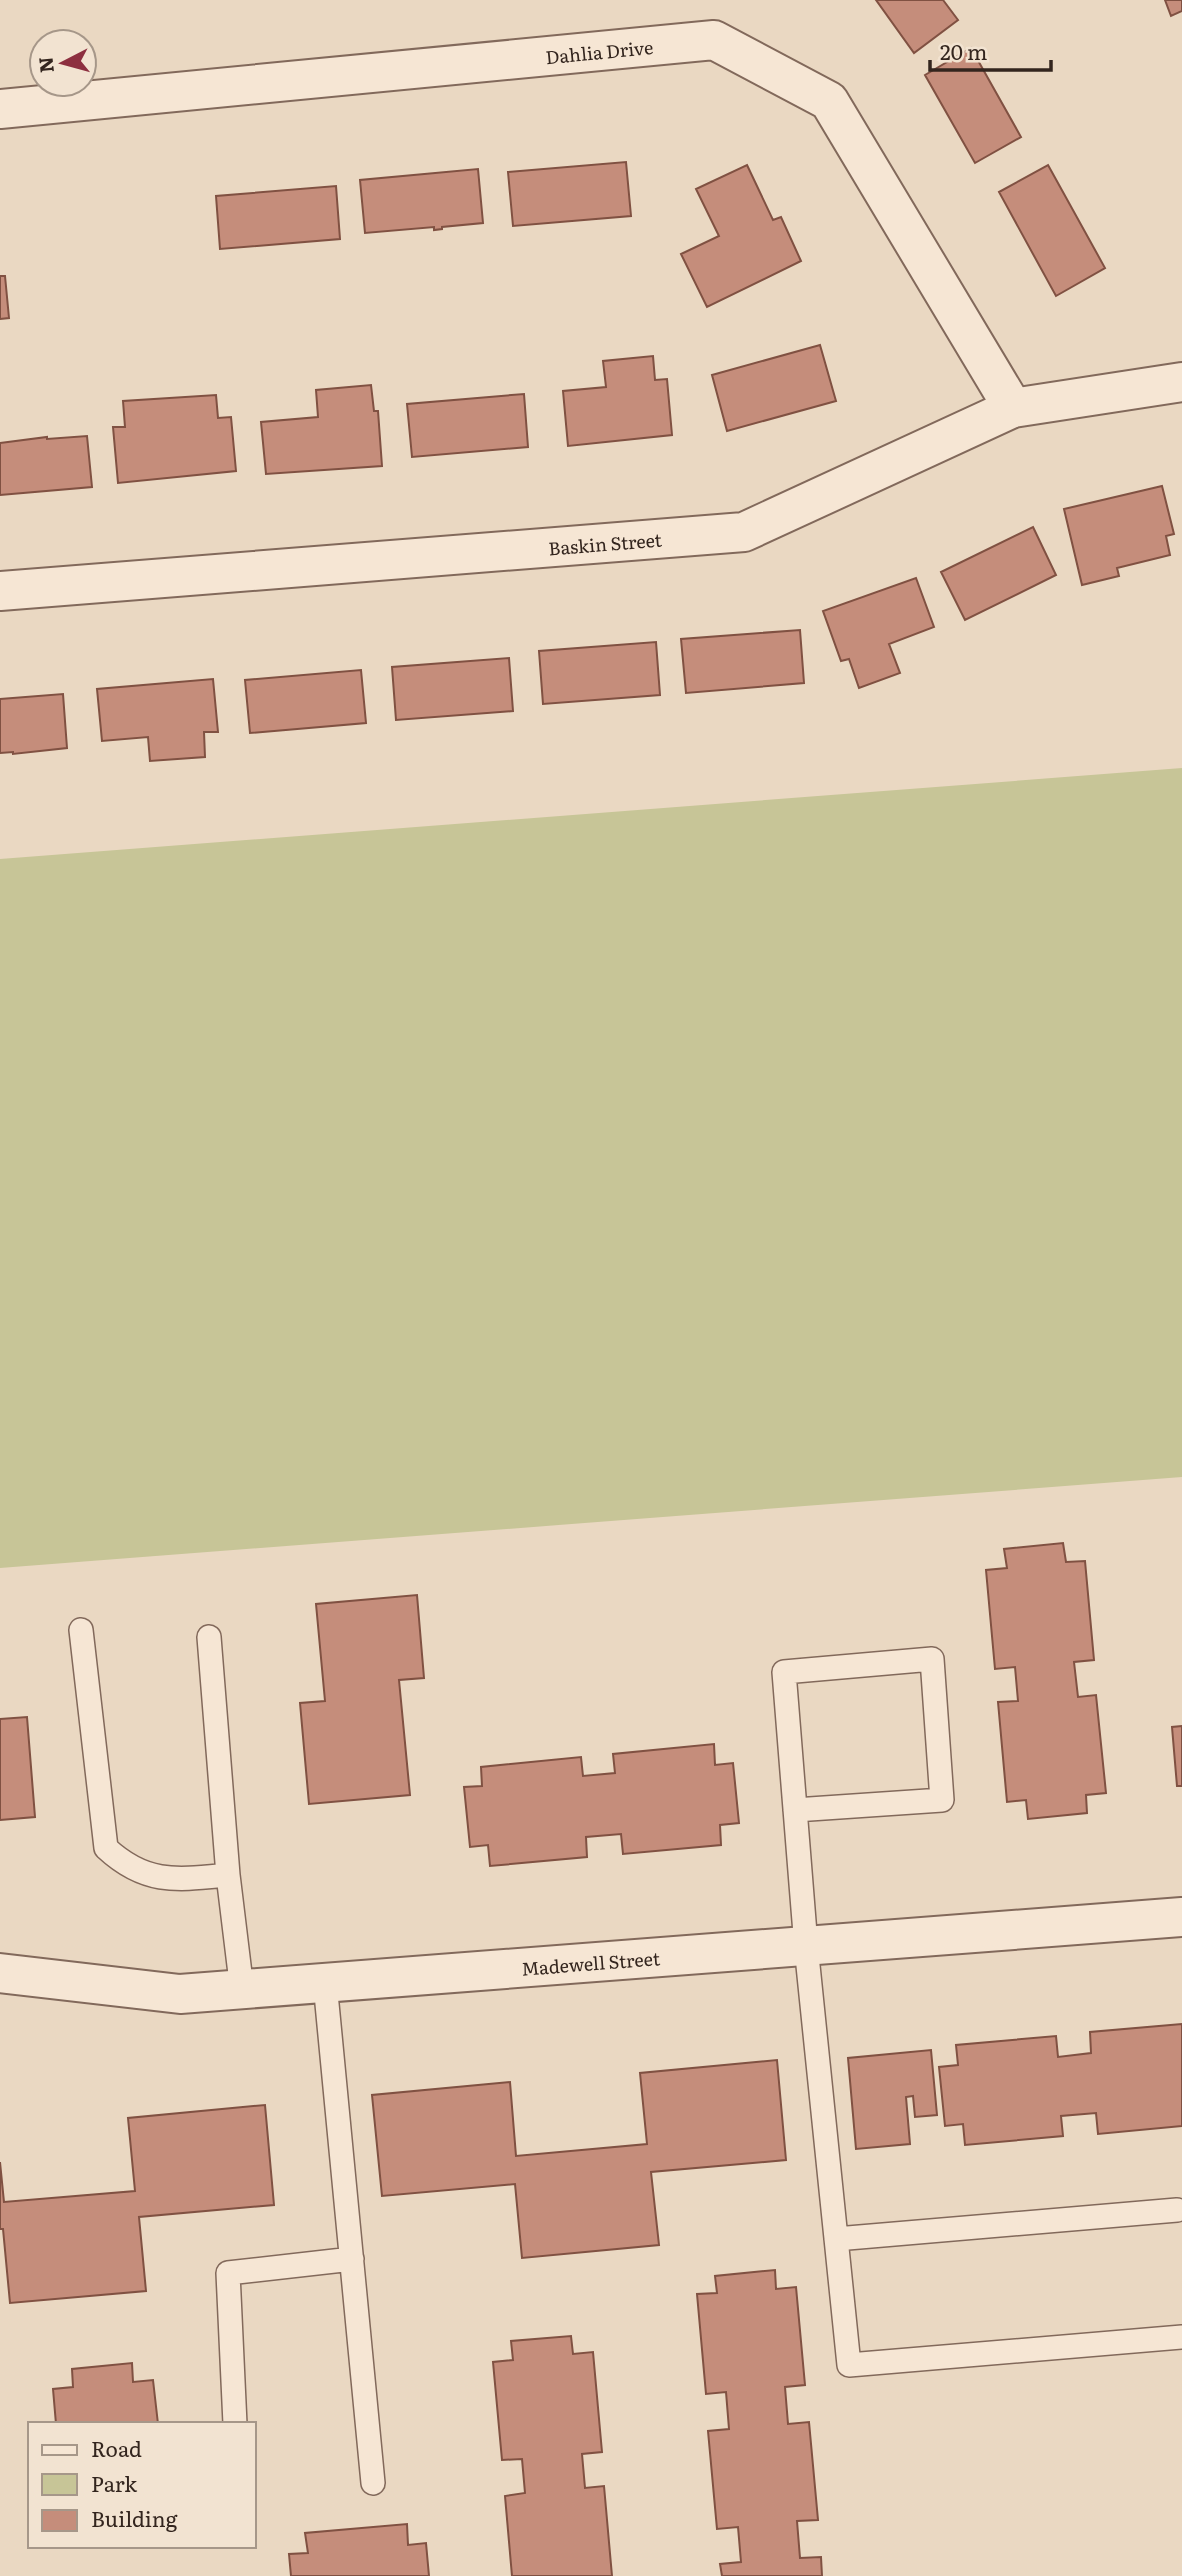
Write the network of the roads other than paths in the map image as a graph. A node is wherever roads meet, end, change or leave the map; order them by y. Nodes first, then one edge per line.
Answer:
1 (0, 109) edge
2 (1182, 382) edge
3 (1013, 408) junction
4 (0, 591) edge
5 (81, 1630) dead end
6 (209, 1637) dead end
7 (795, 1810) junction
8 (228, 1875) junction
9 (1182, 1917) edge
10 (806, 1946) junction
11 (0, 1973) edge
12 (325, 1983) junction
13 (242, 1990) junction
14 (1177, 2210) dead end
15 (836, 2239) junction
16 (352, 2259) junction
17 (1182, 2337) edge
18 (235, 2422) edge
19 (373, 2483) dead end

1 - 3 street, Dahlia Drive
2 - 3 street, Baskin Street
3 - 4 street, Baskin Street
5 - 8 lane
6 - 8 lane
7 - 7 lane
7 - 10 lane
8 - 13 lane
9 - 10 street, Madewell Street
10 - 12 street, Madewell Street
10 - 15 lane
11 - 13 street, Madewell Street
12 - 13 street, Madewell Street
12 - 16 lane
14 - 15 lane
15 - 17 lane
16 - 18 lane
16 - 19 lane

